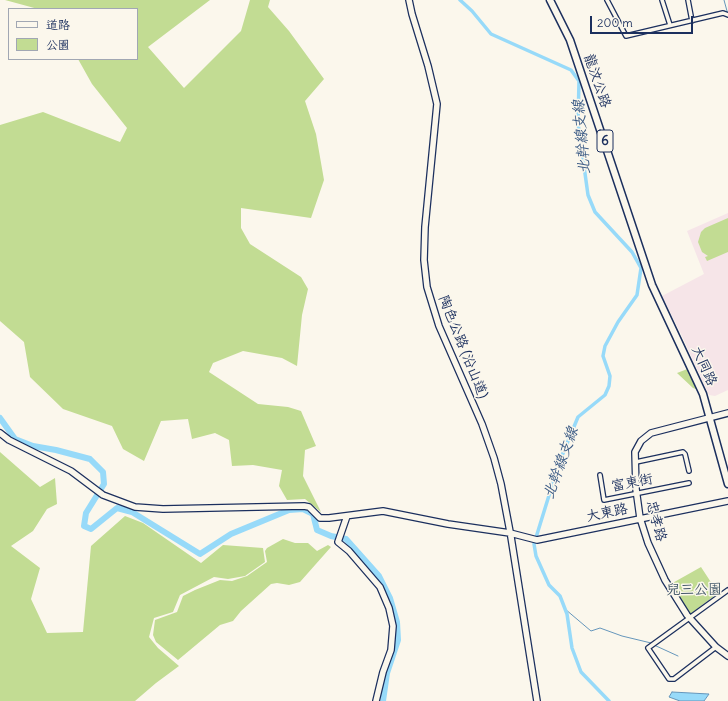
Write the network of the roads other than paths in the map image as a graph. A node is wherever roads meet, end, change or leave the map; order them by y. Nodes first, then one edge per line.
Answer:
1 (409, 0) edge
2 (550, 0) edge
3 (607, 0) edge
4 (662, 0) edge
5 (688, 0) edge
6 (728, 15) edge
7 (692, 21) junction
8 (670, 25) junction
9 (652, 285) joint
10 (728, 412) edge
11 (710, 418) junction
12 (0, 433) edge
13 (636, 462) junction
14 (689, 471) dead end
15 (600, 475) dead end
16 (689, 483) dead end
17 (728, 484) edge
18 (636, 493) junction
19 (728, 501) edge
20 (347, 516) junction
21 (640, 518) junction
22 (510, 532) junction
23 (728, 590) edge
24 (689, 618) junction
25 (716, 647) junction
26 (728, 656) edge
27 (376, 701) edge
28 (537, 701) edge

1 - 22 street, 陶色公路 (沿山道)
2 - 9 main road, 龍汶公路 / 6
3 - 8 street
4 - 8 street
5 - 7 street
6 - 7 street
7 - 8 street
9 - 11 main road, 大同路 / 6
10 - 11 street, 忠孝路
11 - 13 street, 忠孝路
11 - 17 main road, 大同路 / 6
12 - 20 street
13 - 14 street, 富東街
13 - 18 street, 忠孝路
15 - 18 street, 富東街
16 - 18 street, 富東街
18 - 21 street, 忠孝路
19 - 21 street, 大東路
20 - 22 street
20 - 27 street
21 - 22 street, 大東路
21 - 24 street, 忠孝路
22 - 28 street, 陶色公路 (沿山道)
23 - 24 street
24 - 25 street, 忠孝路
24 - 25 street
25 - 26 street, 忠孝路

